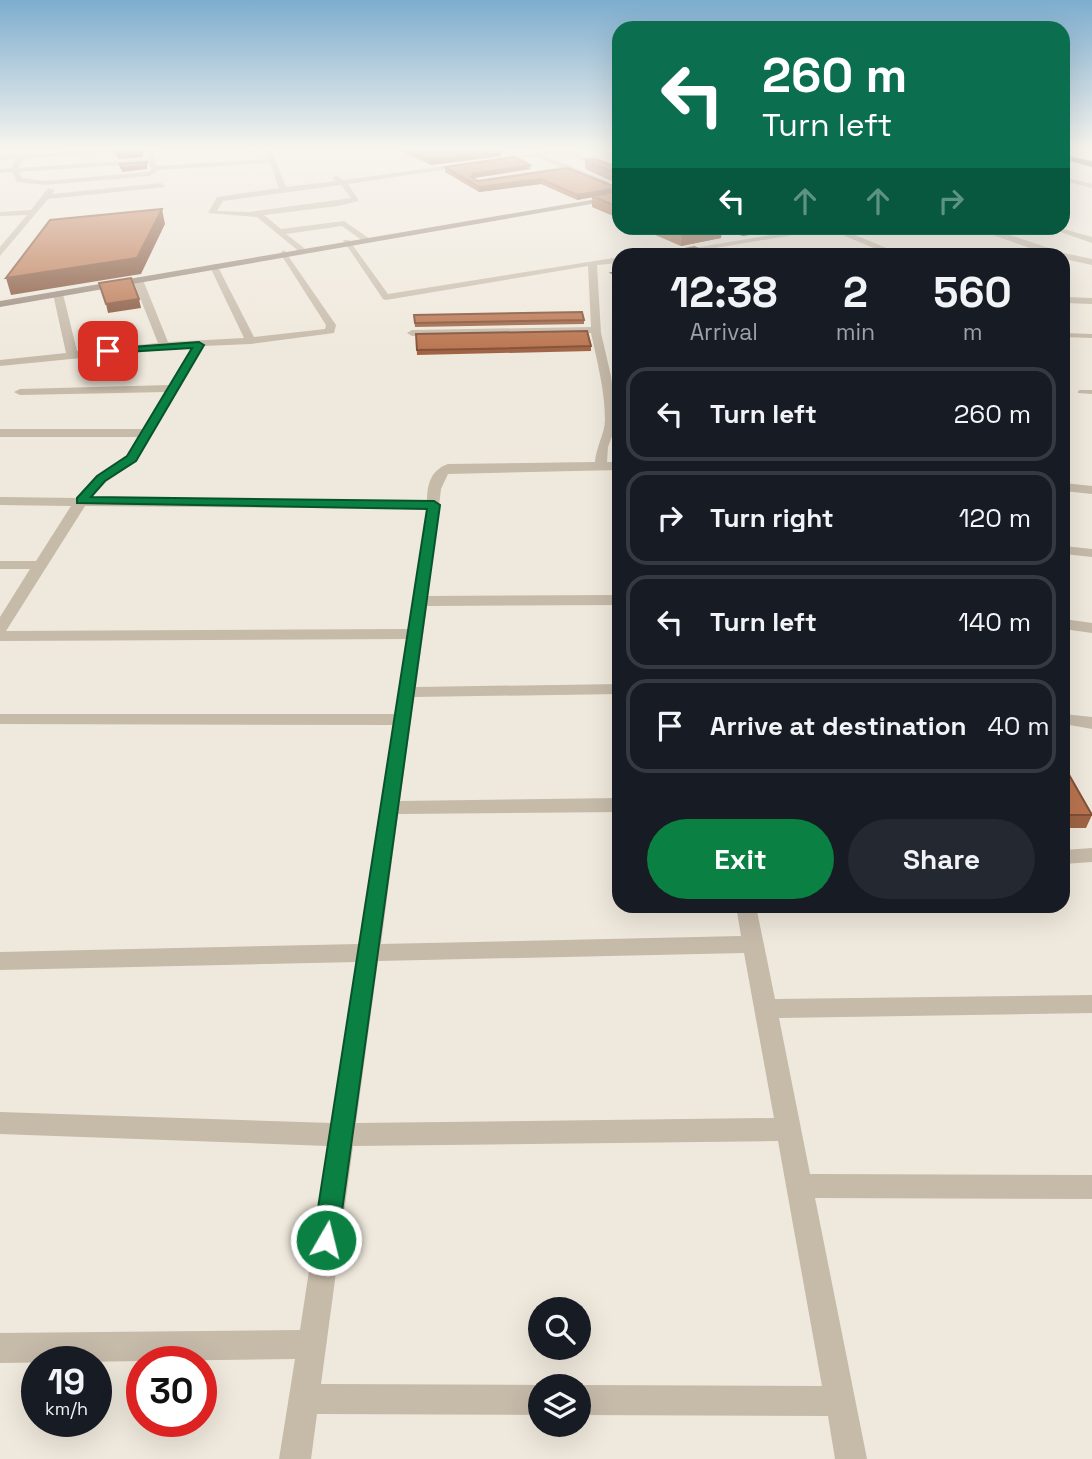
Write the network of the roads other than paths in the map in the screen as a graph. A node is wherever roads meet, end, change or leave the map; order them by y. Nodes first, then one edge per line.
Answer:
1 (29, 217) edge
2 (261, 217) edge
3 (499, 217) edge
4 (280, 232) junction
5 (1070, 233) edge
6 (726, 235) edge
7 (783, 235) edge
8 (850, 235) edge
9 (1005, 235) edge
10 (366, 239) junction
11 (10, 240) junction
12 (1092, 240) edge
13 (0, 241) edge
14 (346, 242) junction
15 (741, 242) junction
16 (702, 248) edge
17 (882, 248) edge
18 (1041, 248) edge
19 (301, 250) junction
20 (0, 253) edge
21 (284, 253) junction
22 (1070, 257) edge
23 (612, 261) edge
24 (1092, 261) edge
25 (592, 263) junction
26 (214, 267) junction
27 (138, 280) junction
28 (58, 294) junction
29 (1070, 300) edge
30 (1092, 301) edge
31 (0, 304) edge
32 (596, 330) junction
33 (412, 333) dead end
34 (1070, 335) edge
35 (1092, 336) edge
36 (251, 341) junction
37 (164, 345) junction
38 (199, 345) junction
39 (72, 354) junction
40 (0, 363) edge
41 (175, 388) junction
42 (20, 392) dead end
43 (1080, 392) dead end
44 (1092, 392) edge
45 (0, 433) edge
46 (148, 433) junction
47 (601, 466) junction
48 (612, 466) edge
49 (1070, 488) edge
50 (1092, 490) edge
51 (0, 501) edge
52 (81, 501) junction
53 (434, 505) junction
54 (1070, 551) edge
55 (1092, 553) edge
56 (0, 565) edge
57 (40, 565) junction
58 (612, 600) edge
59 (421, 601) junction
60 (1070, 625) edge
61 (1092, 628) edge
62 (0, 629) edge
63 (416, 634) junction
64 (0, 636) edge
65 (612, 689) edge
66 (408, 692) junction
67 (0, 719) edge
68 (404, 720) junction
69 (1070, 720) edge
70 (1092, 723) edge
71 (612, 805) edge
72 (390, 808) junction
73 (1092, 856) edge
74 (1070, 857) edge
75 (747, 913) edge
76 (753, 944) junction
77 (369, 952) junction
78 (0, 961) edge
79 (1092, 1004) edge
80 (765, 1009) junction
81 (0, 1123) edge
82 (788, 1129) junction
83 (341, 1135) junction
84 (799, 1186) junction
85 (1092, 1187) edge
86 (311, 1344) junction
87 (0, 1348) edge
88 (303, 1399) junction
89 (528, 1400) edge
90 (591, 1400) edge
91 (840, 1401) junction
92 (295, 1459) edge
93 (851, 1459) edge

1 - 11 street
2 - 4 street
3 - 10 street
4 - 10 street
4 - 19 street
5 - 12 street
6 - 15 street
7 - 15 street
8 - 17 street
9 - 18 street
10 - 14 street
11 - 13 street
11 - 20 street
14 - 19 street
14 - 25 street
15 - 16 street
19 - 21 street
21 - 26 street
21 - 36 street
22 - 24 street
23 - 25 street
25 - 32 street
26 - 27 street
26 - 36 street
27 - 28 street
27 - 37 street
28 - 31 street
28 - 39 street
29 - 30 street
32 - 33 street
32 - 47 street
34 - 35 lane
36 - 38 street
37 - 38 street
37 - 39 street
38 - 41 street
39 - 40 street
41 - 42 street
41 - 46 street
43 - 44 lane
45 - 46 street
46 - 52 street
47 - 48 street
47 - 53 street
49 - 50 street
51 - 52 street
52 - 53 street
52 - 57 street
53 - 59 street
54 - 55 street
56 - 57 street
57 - 62 street
58 - 59 street
59 - 63 street
60 - 61 street
63 - 64 street
63 - 66 street
65 - 66 street
66 - 68 street
67 - 68 street
68 - 72 street
69 - 70 street
71 - 72 street
72 - 77 street
73 - 74 street
75 - 76 street
76 - 77 street
76 - 80 street
77 - 78 street
77 - 83 street
79 - 80 street
80 - 82 street
81 - 83 street
82 - 83 street
82 - 84 street
83 - 86 street
84 - 85 street
84 - 91 street
86 - 87 street
86 - 88 street
88 - 89 street
88 - 92 street
90 - 91 street
91 - 93 street

